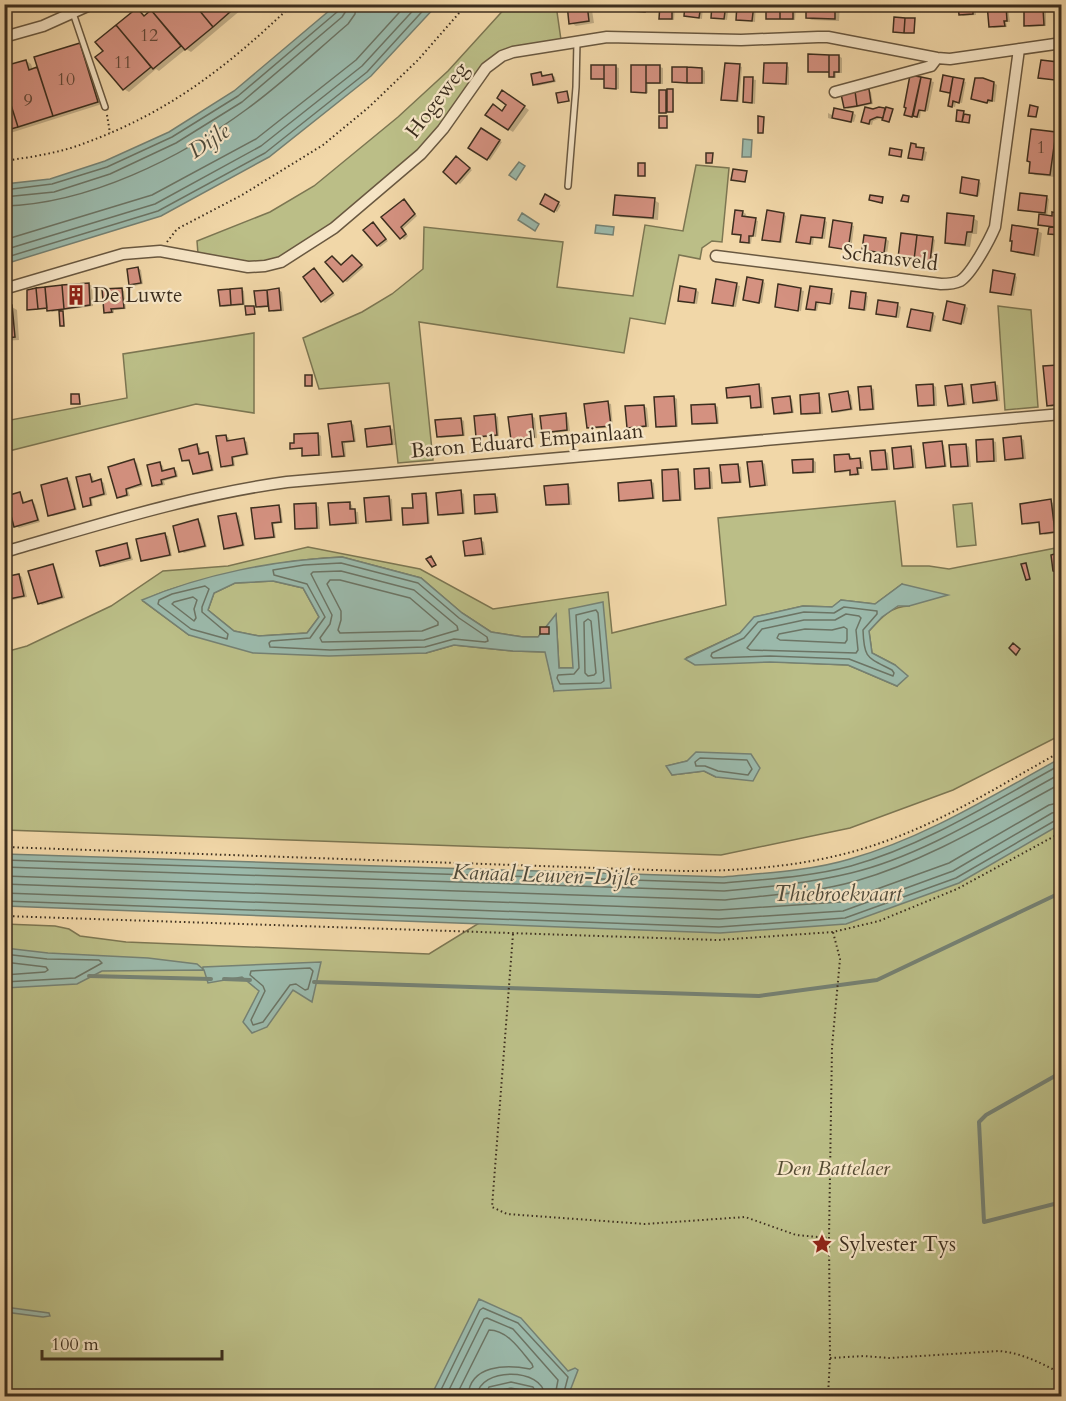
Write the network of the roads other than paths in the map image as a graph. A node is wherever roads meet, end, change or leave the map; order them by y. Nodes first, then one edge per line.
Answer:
1 (92, 4) edge
2 (73, 13) junction
3 (4, 37) edge
4 (577, 41) junction
5 (1062, 43) edge
6 (1019, 49) junction
7 (937, 58) junction
8 (835, 92) dead end
9 (105, 107) road end
10 (568, 186) dead end
11 (716, 256) dead end
12 (4, 289) edge
13 (1062, 414) edge
14 (4, 552) edge

1 - 2 street
2 - 3 street
2 - 9 lane
4 - 7 street, Hogeweg
4 - 10 lane
4 - 12 street, Hogeweg
5 - 6 street, Hogeweg
6 - 7 street, Hogeweg
6 - 11 street, Schansveld
7 - 8 street, Hogeweg
13 - 14 street, Baron Eduard Empainlaan

